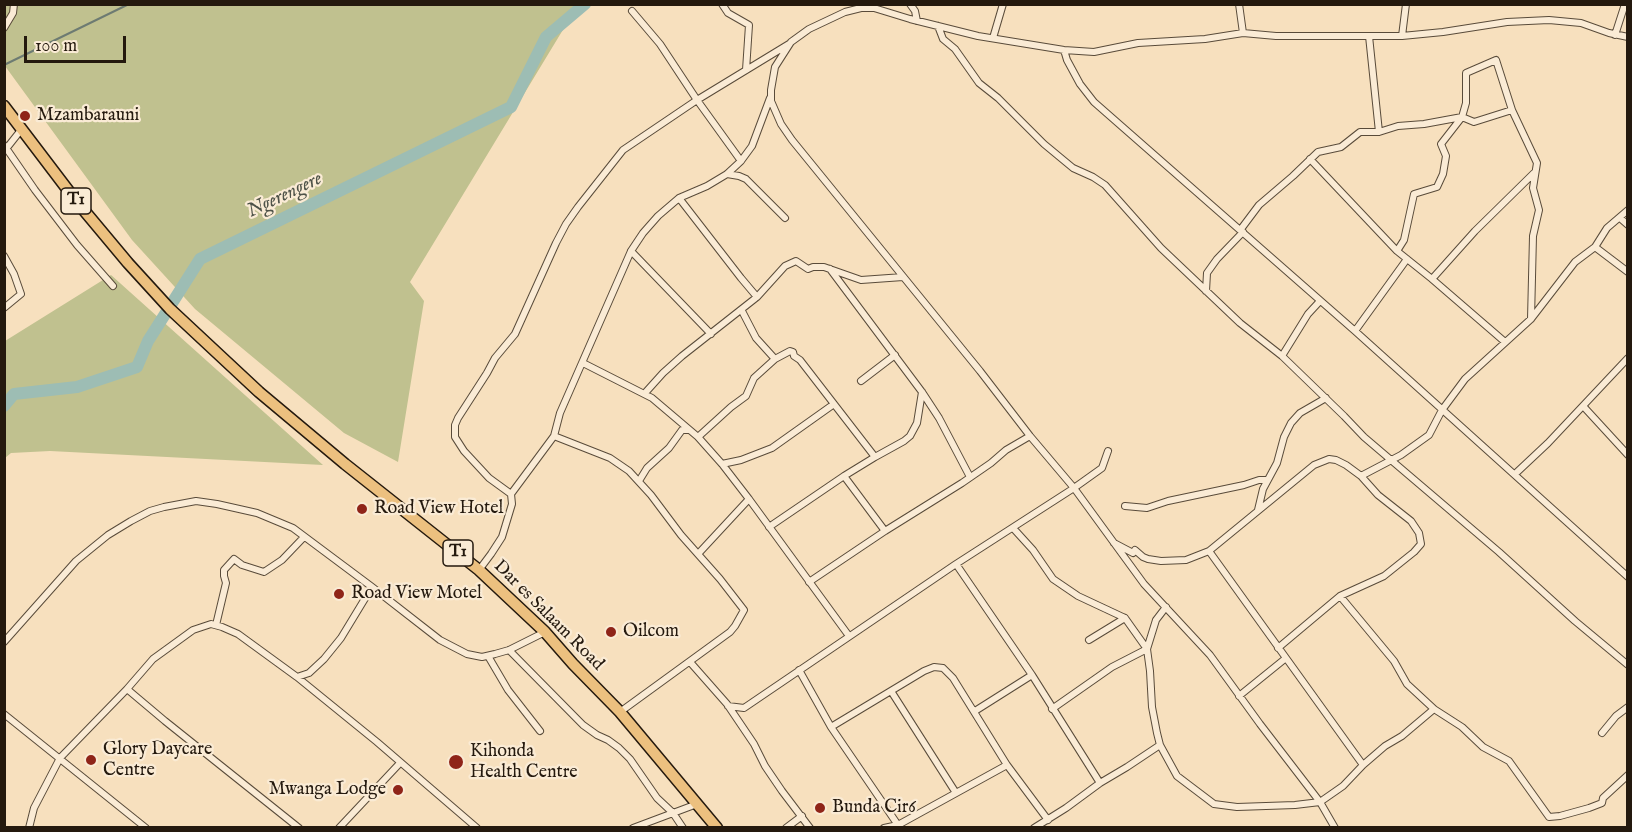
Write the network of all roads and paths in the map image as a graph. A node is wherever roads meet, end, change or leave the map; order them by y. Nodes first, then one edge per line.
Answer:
1 (14, 4) edge
2 (722, 4) edge
3 (910, 4) edge
4 (1003, 4) edge
5 (1239, 4) edge
6 (1406, 4) edge
7 (1625, 4) edge
8 (874, 6) edge
9 (632, 11) dead end
10 (917, 21) junction
11 (938, 26) junction
12 (4, 28) edge
13 (1243, 33) junction
14 (1615, 35) junction
15 (1369, 36) junction
16 (1402, 36) junction
17 (1628, 37) edge
18 (993, 38) junction
19 (791, 42) junction
20 (1064, 50) junction
21 (746, 70) junction
22 (771, 96) junction
23 (697, 100) junction
24 (4, 106) edge
25 (1512, 110) junction
26 (1462, 117) junction
27 (21, 130) junction
28 (1379, 132) junction
29 (5, 148) edge
30 (1310, 159) junction
31 (741, 161) junction
32 (1535, 173) junction
33 (727, 174) junction
34 (679, 198) junction
35 (1628, 210) edge
36 (785, 218) dead end
37 (1620, 218) junction
38 (1628, 225) edge
39 (1242, 231) junction
40 (1595, 247) junction
41 (1396, 250) junction
42 (632, 251) junction
43 (4, 256) edge
44 (1407, 259) junction
45 (829, 269) junction
46 (1628, 272) edge
47 (903, 277) junction
48 (1432, 279) junction
49 (113, 286) dead end
50 (1206, 291) junction
51 (757, 297) junction
52 (1320, 301) junction
53 (4, 308) edge
54 (742, 311) junction
55 (1531, 319) junction
56 (1355, 331) junction
57 (711, 334) junction
58 (1505, 342) junction
59 (895, 355) junction
60 (1282, 356) junction
61 (1628, 358) edge
62 (776, 359) junction
63 (583, 363) junction
64 (861, 381) dead end
65 (922, 392) junction
66 (645, 393) junction
67 (1326, 398) junction
68 (834, 404) junction
69 (1583, 406) junction
70 (1442, 410) junction
71 (689, 429) junction
72 (554, 436) junction
73 (1030, 436) junction
74 (698, 437) junction
75 (1108, 451) dead end
76 (1628, 455) edge
77 (875, 457) junction
78 (1391, 460) junction
79 (722, 464) junction
80 (1515, 474) junction
81 (844, 476) junction
82 (1361, 476) junction
83 (970, 477) junction
84 (1268, 480) junction
85 (639, 481) junction
86 (1074, 488) junction
87 (511, 494) junction
88 (749, 499) junction
89 (1125, 506) dead end
90 (1258, 510) junction
91 (769, 526) junction
92 (1013, 528) junction
93 (885, 531) junction
94 (304, 537) junction
95 (1114, 543) junction
96 (1209, 551) junction
97 (698, 554) junction
98 (956, 564) junction
99 (479, 570) junction
100 (1628, 577) edge
101 (809, 582) junction
102 (372, 587) junction
103 (1340, 596) junction
104 (1166, 607) junction
105 (1125, 618) junction
106 (216, 625) junction
107 (545, 632) junction
108 (849, 636) junction
109 (1089, 640) dead end
110 (4, 642) edge
111 (1278, 648) junction
112 (1147, 649) junction
113 (509, 650) junction
114 (488, 656) junction
115 (1286, 658) junction
116 (690, 662) junction
117 (1628, 665) edge
118 (799, 670) junction
119 (1032, 675) junction
120 (297, 677) junction
121 (127, 688) junction
122 (891, 692) junction
123 (1239, 696) junction
124 (728, 706) junction
125 (1628, 707) edge
126 (1052, 709) junction
127 (1434, 709) junction
128 (975, 711) junction
129 (620, 712) junction
130 (4, 714) edge
131 (831, 727) junction
132 (540, 731) dead end
133 (1602, 734) dead end
134 (1160, 745) junction
135 (60, 758) junction
136 (400, 763) junction
137 (1007, 765) junction
138 (1364, 765) junction
139 (1628, 775) edge
140 (1100, 783) junction
141 (956, 793) junction
142 (1320, 802) junction
143 (698, 804) junction
144 (673, 813) junction
145 (802, 816) junction
146 (1048, 820) junction
147 (899, 826) edge
148 (29, 828) edge
149 (146, 828) edge
150 (299, 828) edge
151 (339, 828) edge
152 (477, 828) edge
153 (633, 828) edge
154 (683, 828) edge
155 (717, 828) edge
156 (786, 828) edge
157 (810, 828) edge
158 (884, 828) edge
159 (1034, 828) edge
160 (1335, 828) edge

1 - 12 street
2 - 21 street
3 - 10 street
4 - 18 street
5 - 13 street
6 - 16 street
7 - 14 street
8 - 10 street
8 - 19 street
9 - 23 street
10 - 11 street
11 - 18 street
11 - 50 street
13 - 15 street
13 - 20 street
14 - 16 street
14 - 17 street
15 - 16 street
15 - 28 street
18 - 20 street
19 - 21 street
19 - 22 street
20 - 39 street
21 - 23 street
22 - 31 street
22 - 47 street
23 - 31 street
23 - 87 street
24 - 27 highway, T1
25 - 26 street
25 - 26 street
25 - 32 street
26 - 28 street
26 - 41 street
27 - 29 street
27 - 99 highway, Dar es Salaam Road / T1
28 - 30 street
29 - 49 street
30 - 39 street
30 - 41 street
31 - 33 street
32 - 48 street
32 - 55 street
33 - 34 street
33 - 36 street
34 - 42 street
34 - 51 street
35 - 37 street
37 - 38 street
37 - 40 street
39 - 50 street
39 - 52 street
40 - 46 street
40 - 55 street
41 - 44 street
42 - 57 street
42 - 63 street
43 - 53 street
44 - 48 street
44 - 56 street
45 - 47 street
45 - 51 street
45 - 59 street
47 - 73 street
48 - 58 street
50 - 60 street
51 - 54 street
52 - 56 street
52 - 60 street
54 - 57 street
54 - 62 street
55 - 58 street
56 - 70 street
57 - 66 street
58 - 70 street
59 - 64 street
59 - 65 street
60 - 67 street
61 - 69 street
62 - 68 street
62 - 74 street
63 - 66 street
63 - 72 street
65 - 77 street
65 - 83 street
66 - 71 street
67 - 78 street
67 - 84 street
68 - 77 street
68 - 79 street
69 - 76 street
69 - 80 street
70 - 78 street
70 - 80 street
71 - 74 street
71 - 85 street
72 - 85 street
72 - 87 street
73 - 83 street
73 - 86 street
74 - 79 street
75 - 86 street
77 - 81 street
78 - 82 street
78 - 117 street
79 - 88 street
80 - 100 street
81 - 91 street
81 - 93 street
82 - 90 street
82 - 103 street
83 - 93 street
84 - 89 street
84 - 90 street
85 - 97 street
86 - 92 street
86 - 95 street
87 - 99 street
88 - 91 street
88 - 97 street
90 - 96 street
91 - 101 street
92 - 98 street
92 - 105 street
93 - 101 street
94 - 102 street
94 - 106 street
94 - 110 street
95 - 96 street
95 - 104 street
96 - 111 street
97 - 116 street
98 - 108 street
98 - 119 street
99 - 107 highway, Dar es Salaam Road / T1
101 - 108 street
102 - 114 street
102 - 120 street
103 - 111 street
103 - 127 street
104 - 112 street
104 - 123 street
105 - 109 street
105 - 112 street
106 - 120 street
106 - 121 street
107 - 113 street
107 - 129 highway, Dar es Salaam Road / T1
108 - 118 street
111 - 115 street
112 - 126 street
112 - 134 street
113 - 114 street
113 - 144 street
114 - 132 street
115 - 123 street
115 - 138 street
116 - 124 street
116 - 129 street
118 - 124 street
118 - 131 street
119 - 126 street
119 - 128 street
120 - 136 street
121 - 135 street
121 - 150 street
122 - 128 street
122 - 131 street
122 - 141 street
123 - 142 street
124 - 145 street
125 - 133 street
126 - 140 street
127 - 138 street
127 - 139 street
128 - 137 street
129 - 143 highway, Dar es Salaam Road / T1
130 - 135 street
131 - 147 street
134 - 140 street
134 - 142 street
135 - 148 street
135 - 149 street
136 - 151 street
136 - 152 street
137 - 141 street
137 - 146 street
138 - 142 street
140 - 146 street
141 - 147 street
142 - 160 street
143 - 144 street
143 - 155 highway, Dar es Salaam Road / T1
144 - 153 street
144 - 154 street
145 - 156 street
145 - 157 street
146 - 159 street
147 - 158 street

